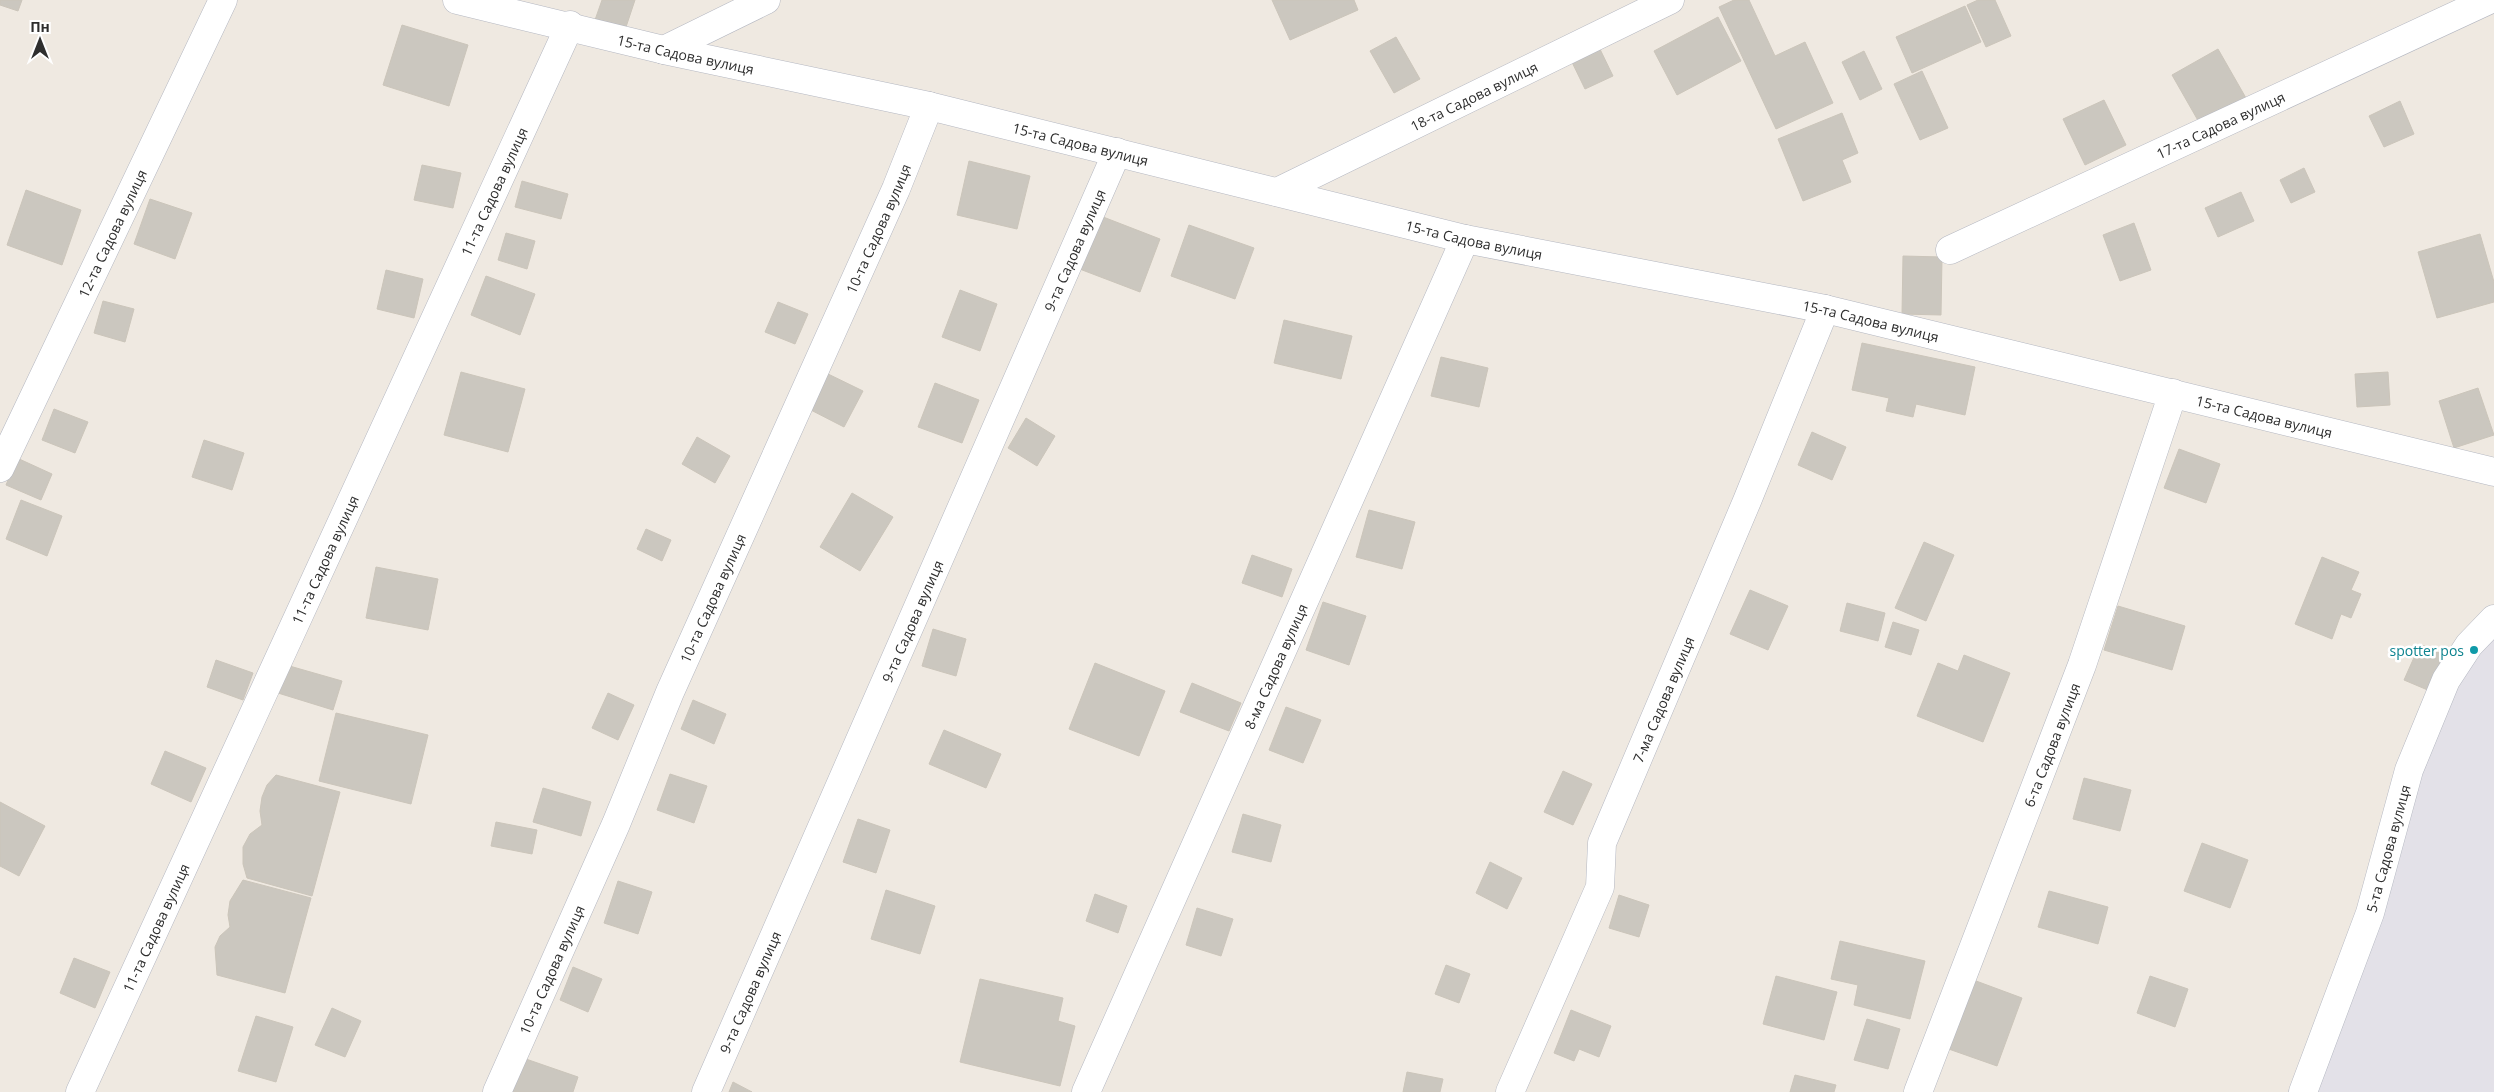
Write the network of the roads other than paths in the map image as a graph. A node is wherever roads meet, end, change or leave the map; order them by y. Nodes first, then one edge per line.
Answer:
1 (223, 0) edge
2 (457, 0) edge
3 (766, 0) edge
4 (1670, 0) edge
5 (2489, 0) edge
6 (570, 26) junction
7 (664, 50) junction
8 (929, 106) junction
9 (1117, 152) junction
10 (1277, 192) junction
11 (1464, 239) junction
12 (1950, 250) dead end
13 (1825, 308) junction
14 (2173, 393) junction
15 (0, 468) edge
16 (2494, 472) edge
17 (2494, 619) edge
18 (80, 1092) edge
19 (497, 1092) edge
20 (706, 1092) edge
21 (1086, 1092) edge
22 (1510, 1092) edge
23 (1918, 1092) edge
24 (2303, 1092) edge

1 - 15 street, 12-та Садова вулиця
2 - 6 street, 15-та Садова вулиця
3 - 7 street
4 - 10 street, 18-та Садова вулиця
5 - 12 street, 17-та Садова вулиця
6 - 7 street, 15-та Садова вулиця
6 - 18 street, 11-та Садова вулиця
7 - 8 street, 15-та Садова вулиця
8 - 9 street, 15-та Садова вулиця
8 - 19 street, 10-та Садова вулиця
9 - 10 street, 15-та Садова вулиця
9 - 20 street, 9-та Садова вулиця
10 - 11 street, 15-та Садова вулиця
11 - 13 street, 15-та Садова вулиця
11 - 21 street, 8-ма Садова вулиця
13 - 14 street, 15-та Садова вулиця
13 - 22 street, 7-ма Садова вулиця
14 - 16 street, 15-та Садова вулиця
14 - 23 street, 6-та Садова вулиця
17 - 24 street, 5-та Садова вулиця

